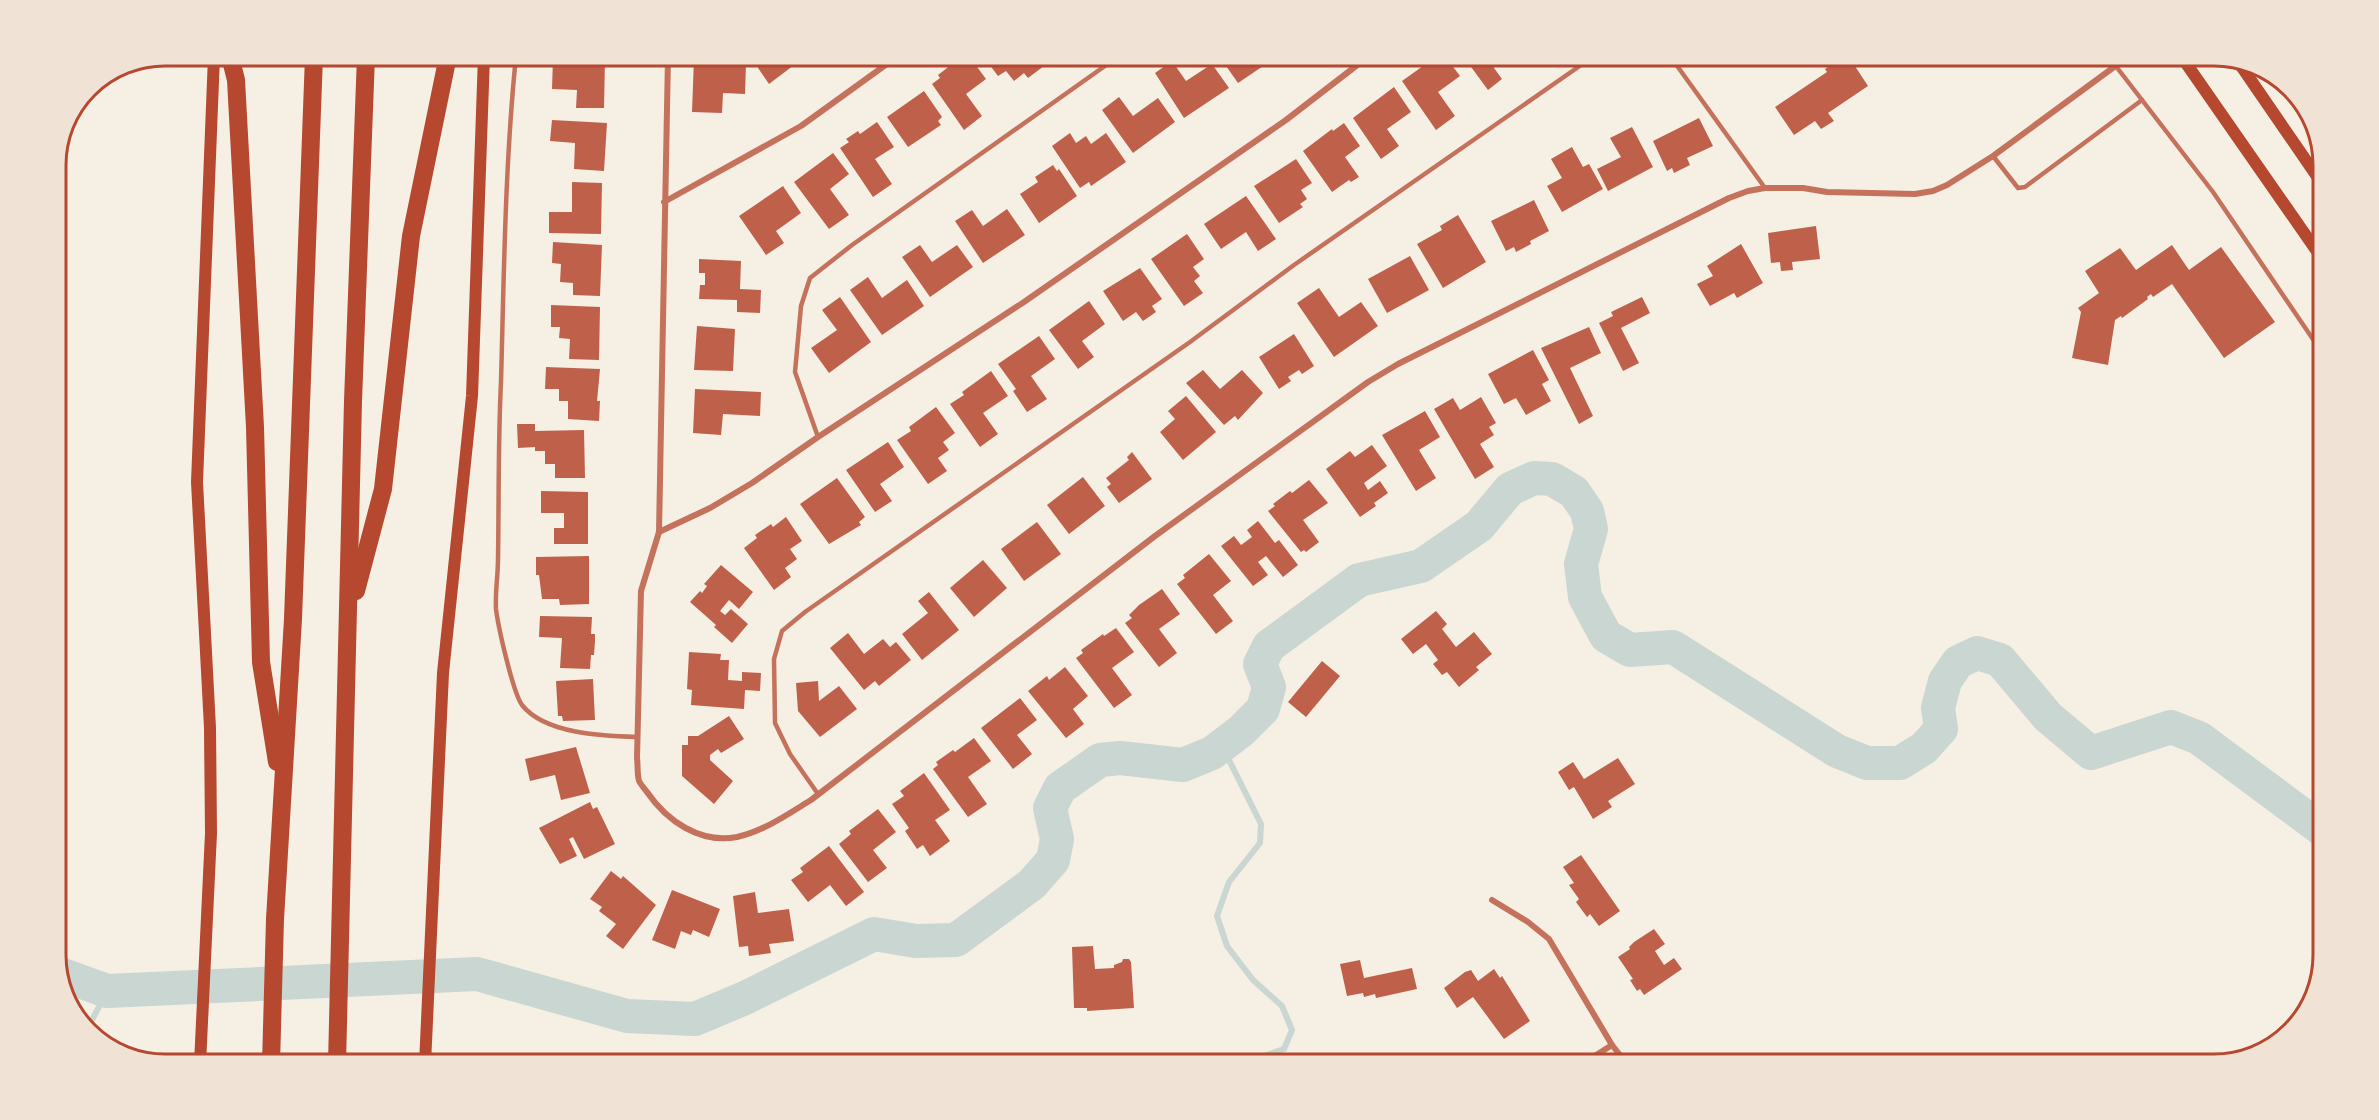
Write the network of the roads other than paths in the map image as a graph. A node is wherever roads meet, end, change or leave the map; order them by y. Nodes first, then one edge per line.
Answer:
1 (214, 66) edge
2 (232, 66) edge
3 (315, 66) edge
4 (366, 66) edge
5 (446, 66) edge
6 (484, 66) edge
7 (515, 66) edge
8 (668, 66) edge
9 (884, 66) edge
10 (1105, 66) edge
11 (1356, 66) edge
12 (1580, 66) edge
13 (1677, 66) edge
14 (2114, 66) edge
15 (2116, 66) edge
16 (2188, 66) edge
17 (2244, 71) edge
18 (2142, 100) junction
19 (1993, 156) junction
20 (2313, 172) edge
21 (1765, 188) junction
22 (664, 202) junction
23 (2313, 246) edge
24 (2313, 339) edge
25 (818, 437) junction
26 (659, 532) junction
27 (349, 618) junction
28 (637, 737) junction
29 (282, 793) junction
30 (818, 794) junction
31 (1492, 900) dead end
32 (1612, 1045) junction
33 (200, 1054) edge
34 (271, 1054) edge
35 (337, 1054) edge
36 (426, 1054) edge
37 (1598, 1054) edge
38 (1619, 1054) edge

1 - 33 main road
2 - 29 highway
3 - 29 highway
4 - 27 highway
5 - 27 highway
6 - 36 main road
7 - 28 lane
8 - 22 street
9 - 22 street
10 - 25 lane
11 - 25 street
12 - 30 lane
13 - 21 lane
14 - 19 street
15 - 18 lane
16 - 23 main road
17 - 20 main road
18 - 19 lane
18 - 24 lane
19 - 21 street
21 - 30 street
22 - 26 street
25 - 26 street
26 - 28 street
27 - 35 highway
28 - 30 street
29 - 34 highway
31 - 32 street
32 - 37 street
32 - 38 street

